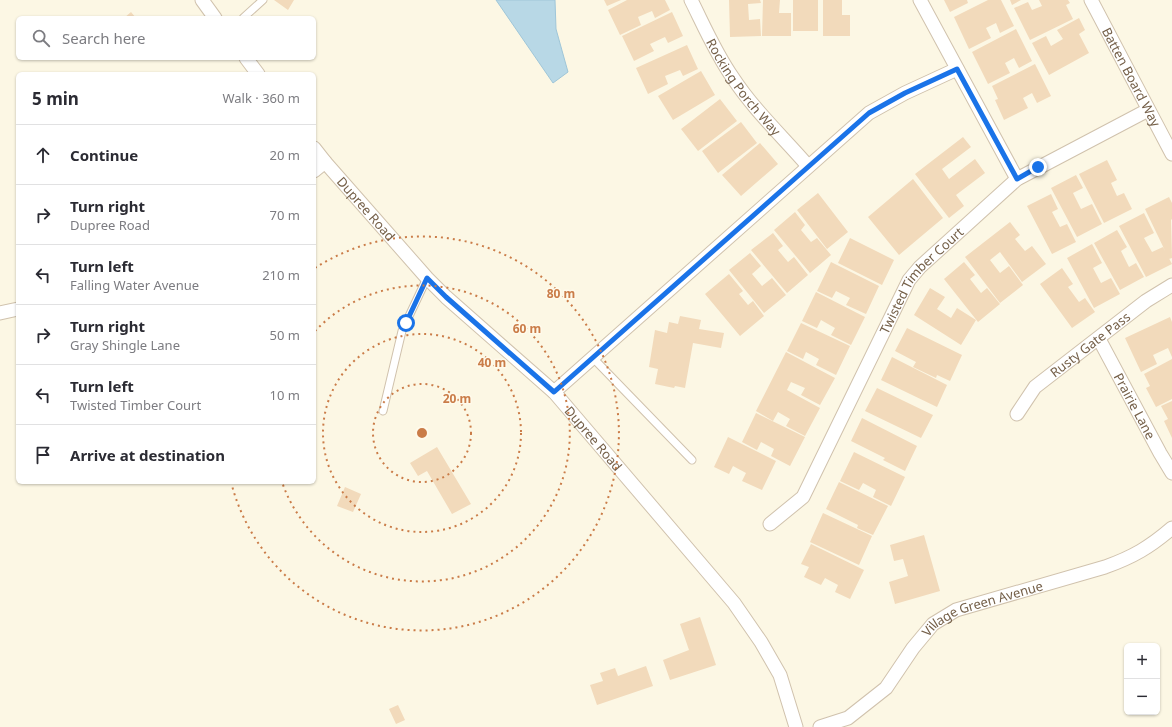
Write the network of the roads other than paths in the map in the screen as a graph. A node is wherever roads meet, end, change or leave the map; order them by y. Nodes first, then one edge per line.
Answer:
1 (202, 0) edge
2 (263, 0) edge
3 (691, 0) edge
4 (920, 0) edge
5 (1091, 0) edge
6 (214, 16) edge
7 (245, 16) edge
8 (248, 60) edge
9 (957, 69) junction
10 (256, 72) edge
11 (1148, 110) junction
12 (316, 151) edge
13 (1172, 154) edge
14 (325, 162) junction
15 (808, 166) junction
16 (316, 169) edge
17 (1017, 179) junction
18 (427, 278) junction
19 (1172, 285) edge
20 (16, 309) edge
21 (0, 313) edge
22 (1099, 339) junction
23 (593, 358) junction
24 (554, 392) junction
25 (383, 411) dead end
26 (1017, 414) dead end
27 (692, 460) dead end
28 (1172, 473) edge
29 (770, 524) dead end
30 (1172, 528) edge
31 (796, 727) edge
32 (820, 727) edge

1 - 6 street
2 - 7 lane
3 - 15 street, Rocking Porch Way
4 - 9 street
5 - 11 street, Batten Board Way
8 - 10 street
9 - 15 street
9 - 17 street
11 - 13 street, Batten Board Way
11 - 17 street, Twisted Timber Court
12 - 14 street, Dupree Road
14 - 16 street
14 - 18 street, Dupree Road
15 - 23 street
17 - 29 street, Twisted Timber Court
18 - 24 street, Dupree Road
18 - 25 lane
19 - 22 street, Rusty Gate Pass
20 - 21 street
22 - 26 street, Rusty Gate Pass
22 - 28 street, Prairie Lane
23 - 24 street
23 - 27 lane
24 - 31 street, Dupree Road
30 - 32 street, Village Green Avenue

